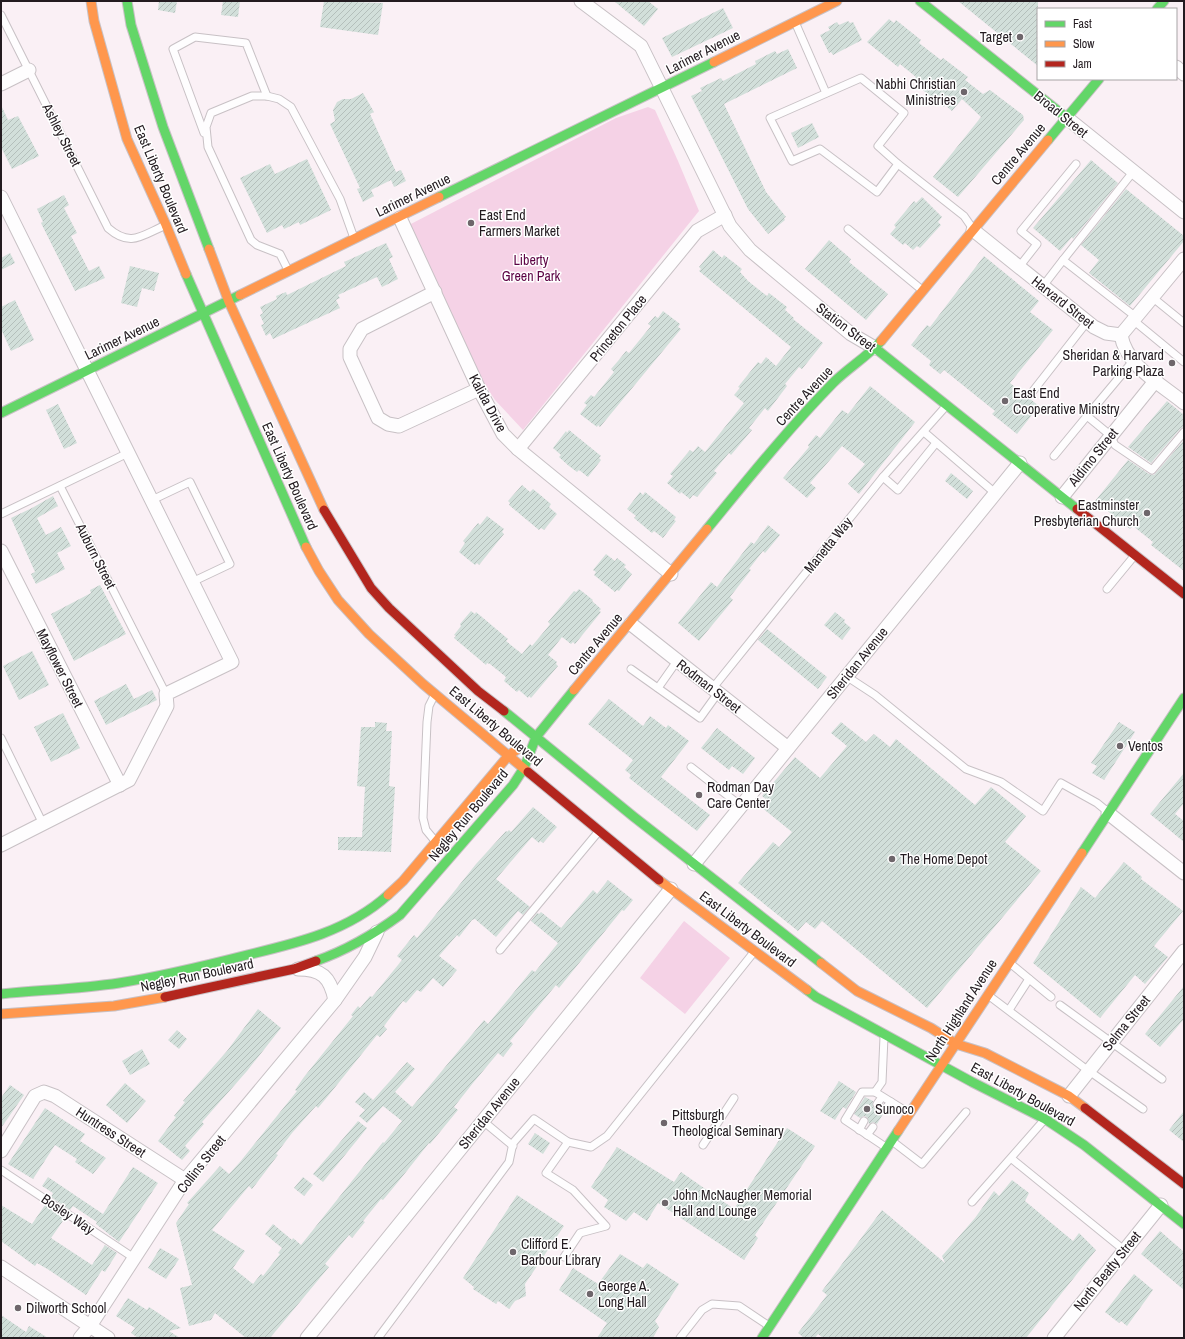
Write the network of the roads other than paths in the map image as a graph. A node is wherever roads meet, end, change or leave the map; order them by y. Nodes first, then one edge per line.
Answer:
1 (91, 1) edge
2 (127, 1) edge
3 (581, 1) edge
4 (837, 1) edge
5 (920, 1) edge
6 (1, 15) edge
7 (795, 22) junction
8 (29, 70) junction
9 (1098, 80) edge
10 (1, 84) edge
11 (663, 88) junction
12 (826, 93) junction
13 (268, 96) junction
14 (1067, 118) junction
15 (206, 137) junction
16 (898, 164) junction
17 (1076, 164) dead end
18 (1133, 172) junction
19 (1, 196) edge
20 (1184, 212) edge
21 (725, 215) junction
22 (400, 218) junction
23 (166, 225) junction
24 (848, 229) dead end
25 (973, 230) junction
26 (355, 240) junction
27 (1184, 259) edge
28 (1063, 260) junction
29 (1019, 266) junction
30 (289, 272) junction
31 (1043, 286) junction
32 (922, 290) junction
33 (435, 292) junction
34 (1152, 297) junction
35 (229, 302) junction
36 (203, 314) junction
37 (1134, 318) junction
38 (1087, 322) junction
39 (1184, 323) edge
40 (1121, 334) junction
41 (875, 348) junction
42 (1133, 362) junction
43 (1184, 362) edge
44 (88, 370) junction
45 (1156, 380) junction
46 (478, 389) junction
47 (1033, 391) dead end
48 (1184, 403) edge
49 (947, 405) junction
50 (1, 413) edge
51 (1087, 416) junction
52 (924, 432) junction
53 (1184, 432) edge
54 (1110, 435) junction
55 (936, 443) junction
56 (518, 449) junction
57 (128, 453) junction
58 (1054, 456) dead end
59 (1020, 463) junction
60 (883, 478) junction
61 (60, 486) junction
62 (995, 493) junction
63 (1062, 496) junction
64 (152, 500) junction
65 (1, 514) edge
66 (1, 551) edge
67 (1135, 555) junction
68 (671, 574) junction
69 (192, 582) junction
70 (1107, 589) dead end
71 (1184, 594) edge
72 (631, 624) junction
73 (678, 661) junction
74 (631, 669) dead end
75 (846, 676) junction
76 (658, 688) junction
77 (715, 691) junction
78 (166, 694) junction
79 (436, 694) junction
80 (1184, 698) edge
81 (536, 737) junction
82 (1, 738) edge
83 (788, 748) junction
84 (509, 755) junction
85 (691, 767) dead end
86 (524, 768) junction
87 (120, 785) junction
88 (741, 806) junction
89 (1108, 813) junction
90 (43, 824) junction
91 (599, 831) junction
92 (436, 842) junction
93 (1, 845) edge
94 (694, 864) junction
95 (1184, 873) edge
96 (671, 889) junction
97 (377, 932) junction
98 (500, 950) dead end
99 (1184, 951) edge
100 (754, 952) junction
101 (1009, 963) junction
102 (294, 969) junction
103 (1029, 979) junction
104 (1, 994) edge
105 (988, 995) junction
106 (1051, 997) dead end
107 (335, 1000) junction
108 (1060, 1005) dead end
109 (1009, 1010) junction
110 (1, 1014) edge
111 (884, 1034) junction
112 (1110, 1042) junction
113 (956, 1044) junction
114 (941, 1066) junction
115 (1088, 1070) junction
116 (1162, 1079) dead end
117 (875, 1092) junction
118 (1069, 1096) junction
119 (882, 1097) junction
120 (734, 1098) dead end
121 (890, 1102) junction
122 (877, 1104) dead end
123 (885, 1109) dead end
124 (1143, 1110) dead end
125 (966, 1112) dead end
126 (910, 1114) junction
127 (1045, 1119) junction
128 (483, 1121) junction
129 (864, 1121) dead end
130 (873, 1127) dead end
131 (859, 1130) junction
132 (867, 1136) junction
133 (568, 1142) junction
134 (889, 1144) junction
135 (704, 1145) dead end
136 (513, 1146) junction
137 (1, 1151) edge
138 (1012, 1159) junction
139 (1, 1170) edge
140 (186, 1180) junction
141 (1183, 1181) edge
142 (972, 1202) dead end
143 (1161, 1205) junction
144 (1184, 1224) edge
145 (1124, 1250) junction
146 (564, 1257) dead end
147 (134, 1258) junction
148 (1, 1267) edge
149 (90, 1326) junction
150 (770, 1326) junction
151 (80, 1338) edge
152 (108, 1338) edge
153 (307, 1338) edge
154 (378, 1338) edge
155 (680, 1338) edge
156 (762, 1338) edge
157 (1054, 1338) edge

1 - 23 main road, East Liberty Boulevard
2 - 35 main road, East Liberty Boulevard
3 - 11 street, Station Street
4 - 7 main road, Larimer Avenue
5 - 14 main road, Broad Street
6 - 8 lane, Ashley Street
7 - 11 main road, Larimer Avenue
7 - 12 lane
8 - 10 street
8 - 23 lane, Ashley Street
9 - 14 main road, Centre Avenue
11 - 21 street, Station Street
11 - 22 main road, Larimer Avenue
12 - 16 lane
12 - 16 lane
13 - 15 lane
13 - 15 lane
13 - 26 lane
14 - 18 street, Broad Street
14 - 25 main road, Centre Avenue
15 - 30 lane
16 - 25 lane
17 - 29 lane
18 - 20 street, Broad Street
18 - 28 lane
19 - 44 street
21 - 41 street, Station Street
21 - 56 street, Princeton Place
22 - 26 main road, Larimer Avenue
22 - 33 street, Kalida Drive
23 - 36 main road, East Liberty Boulevard
24 - 32 lane
25 - 29 street, Harvard Street
25 - 32 main road, Centre Avenue
26 - 30 main road, Larimer Avenue
27 - 34 street
28 - 31 lane
28 - 37 lane
29 - 31 street, Harvard Street
30 - 35 main road, Larimer Avenue
31 - 38 street, Harvard Street
32 - 41 main road, Centre Avenue
33 - 46 street, Kalida Drive
33 - 46 street
34 - 37 street
34 - 39 lane
35 - 36 main road, Larimer Avenue
35 - 81 main road, East Liberty Boulevard
36 - 44 main road, Larimer Avenue
36 - 79 main road, East Liberty Boulevard
37 - 40 street
37 - 43 lane
38 - 40 street, Harvard Street
38 - 47 lane
40 - 42 street
41 - 49 main road, Station Street
41 - 68 main road, Centre Avenue
42 - 45 street
42 - 51 lane
44 - 50 main road, Larimer Avenue
44 - 57 street
45 - 48 street
45 - 54 street, Aldimo Street
46 - 56 street, Kalida Drive
49 - 52 lane, Manetta Way
49 - 59 main road, Station Street
51 - 54 lane
51 - 58 lane
52 - 55 lane
52 - 60 lane, Manetta Way
53 - 54 lane
54 - 63 street, Aldimo Street
55 - 60 lane
55 - 62 lane
56 - 68 street, Kalida Drive
57 - 61 lane
57 - 64 street
59 - 62 street, Sheridan Avenue
59 - 63 main road, Station Street
60 - 77 lane, Manetta Way
61 - 65 lane
61 - 78 lane, Auburn Street
62 - 75 street, Sheridan Avenue
63 - 67 main road, Station Street
64 - 69 street
64 - 69 lane
66 - 87 street, Mayflower Street
67 - 70 lane
67 - 71 main road, Station Street
68 - 72 main road, Centre Avenue
69 - 78 street
72 - 73 street, Rodman Street
72 - 81 main road, Centre Avenue
73 - 76 lane
73 - 77 street, Rodman Street
74 - 76 lane
75 - 83 street, Sheridan Avenue
75 - 89 lane
76 - 77 lane, Manetta Way
77 - 83 street, Rodman Street
78 - 87 street
79 - 84 main road, East Liberty Boulevard
79 - 92 lane
80 - 89 main road, North Highland Avenue
81 - 84 main road, Negley Run Boulevard
81 - 86 main road, Negley Run Boulevard
81 - 94 main road, East Liberty Boulevard
82 - 90 lane
83 - 88 street, Sheridan Avenue
84 - 86 main road, East Liberty Boulevard
84 - 92 main road, Negley Run Boulevard
85 - 88 lane
86 - 91 main road, East Liberty Boulevard
86 - 97 main road, Negley Run Boulevard
87 - 90 street
88 - 94 street, Sheridan Avenue
89 - 95 street
89 - 101 main road, North Highland Avenue
90 - 93 street
91 - 96 main road, East Liberty Boulevard
91 - 98 lane
92 - 104 main road, Negley Run Boulevard
94 - 113 main road, East Liberty Boulevard
96 - 100 main road, East Liberty Boulevard
96 - 128 street, Sheridan Avenue
97 - 102 main road, Negley Run Boulevard
97 - 107 street, Collins Street
99 - 112 street, Selma Street
100 - 111 main road, East Liberty Boulevard
100 - 133 lane
101 - 103 lane
101 - 105 main road, North Highland Avenue
102 - 107 street
102 - 110 main road, Negley Run Boulevard
103 - 106 lane
103 - 109 lane
105 - 109 lane
105 - 113 main road, North Highland Avenue
107 - 140 street, Collins Street
108 - 112 lane
109 - 115 lane
111 - 114 main road, East Liberty Boulevard
111 - 117 lane
112 - 115 street, Selma Street
112 - 116 lane
113 - 114 main road, North Highland Avenue
113 - 118 main road, East Liberty Boulevard
114 - 126 main road, North Highland Avenue
114 - 127 main road, East Liberty Boulevard
115 - 118 street, Selma Street
115 - 124 lane
117 - 119 lane
117 - 131 lane
118 - 141 main road, East Liberty Boulevard
119 - 121 lane
119 - 122 lane
120 - 135 lane
121 - 123 lane
121 - 126 lane
125 - 134 lane
126 - 134 main road, North Highland Avenue
127 - 138 lane
127 - 143 main road, East Liberty Boulevard
128 - 136 lane
128 - 153 street, Sheridan Avenue
129 - 131 lane
130 - 132 lane
131 - 132 lane
132 - 134 lane
133 - 136 lane
133 - 146 lane
134 - 150 main road, North Highland Avenue
136 - 154 lane
137 - 140 street, Huntress Street
138 - 142 lane
138 - 145 lane
139 - 147 lane, Bosley Way
140 - 147 street, Collins Street
143 - 144 main road, East Liberty Boulevard
143 - 145 street, North Beatty Street
145 - 157 street, North Beatty Street
147 - 149 street, Collins Street
148 - 149 street
149 - 151 street, Collins Street
149 - 152 street
150 - 155 lane
150 - 156 main road, North Highland Avenue

